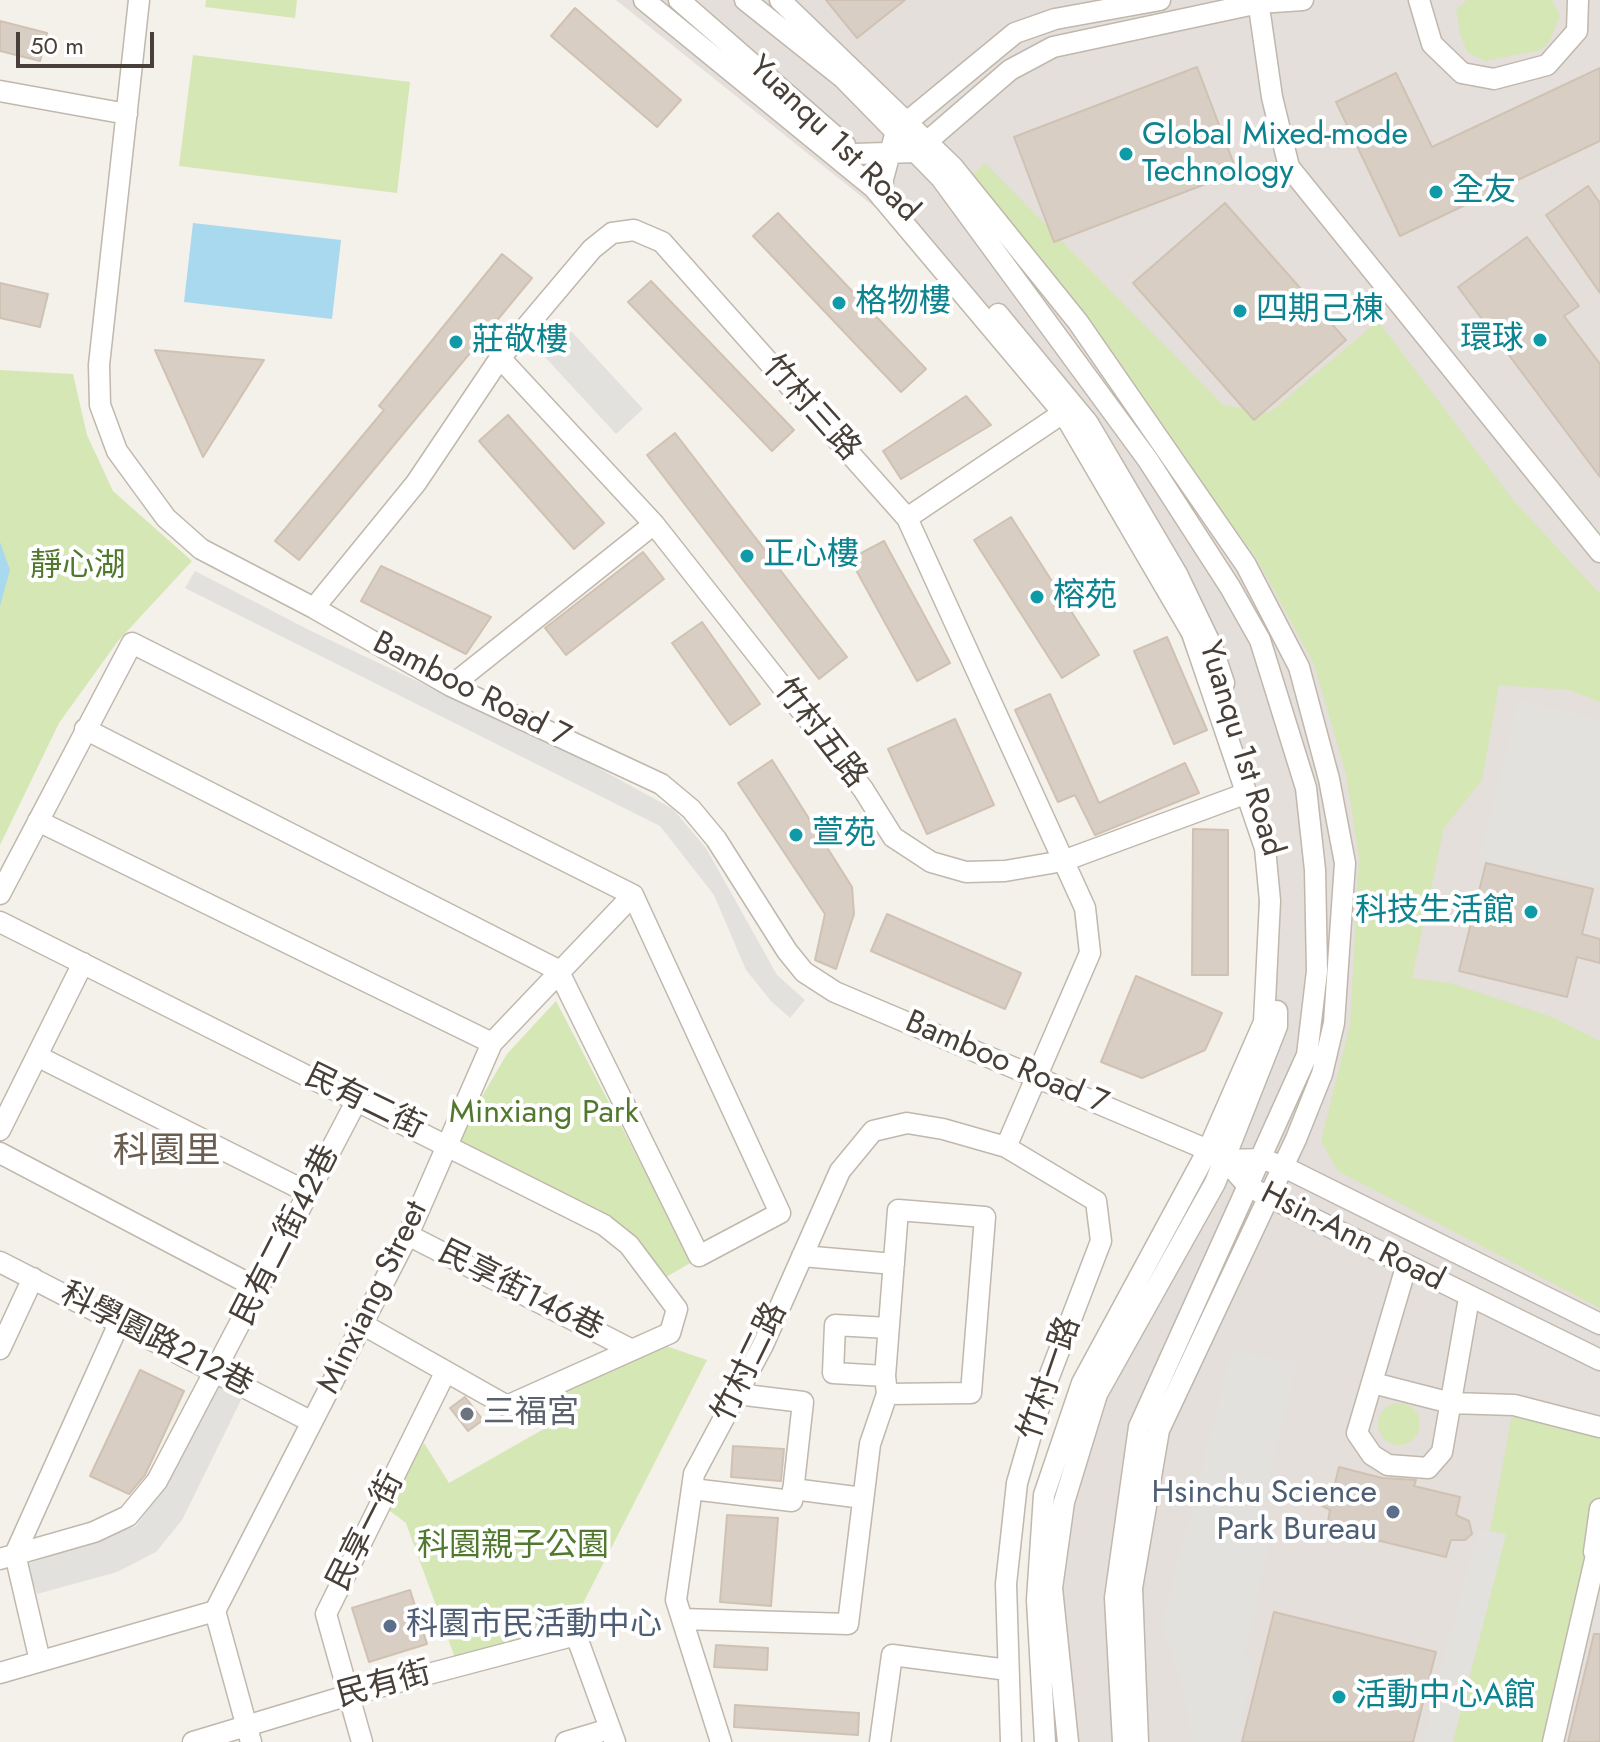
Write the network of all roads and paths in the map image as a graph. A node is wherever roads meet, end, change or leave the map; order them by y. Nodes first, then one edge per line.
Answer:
1 (139, 0) edge
2 (644, 0) edge
3 (679, 0) edge
4 (745, 0) edge
5 (780, 0) edge
6 (1160, 0) edge
7 (1303, 0) edge
8 (1419, 0) edge
9 (1578, 0) edge
10 (1259, 2) edge
11 (996, 49) junction
12 (1015, 67) junction
13 (0, 91) edge
14 (127, 114) junction
15 (902, 126) junction
16 (921, 146) junction
17 (890, 152) junction
18 (849, 158) junction
19 (883, 189) junction
20 (500, 358) junction
21 (1057, 417) dead end
22 (907, 518) junction
23 (654, 524) junction
24 (1600, 552) edge
25 (314, 608) junction
26 (451, 686) junction
27 (85, 729) junction
28 (1239, 796) dead end
29 (38, 821) junction
30 (1063, 861) junction
31 (0, 894) edge
32 (633, 895) junction
33 (0, 922) edge
34 (83, 963) junction
35 (558, 970) junction
36 (492, 1043) junction
37 (37, 1056) junction
38 (1036, 1077) junction
39 (357, 1100) junction
40 (0, 1130) edge
41 (448, 1145) junction
42 (1006, 1147) junction
43 (0, 1153) edge
44 (1216, 1155) junction
45 (1263, 1159) junction
46 (1284, 1167) junction
47 (1249, 1187) junction
48 (309, 1193) junction
49 (1269, 1196) junction
50 (408, 1235) junction
51 (802, 1256) junction
52 (0, 1262) edge
53 (894, 1264) junction
54 (1406, 1267) junction
55 (33, 1278) junction
56 (259, 1289) junction
57 (1469, 1298) junction
58 (120, 1321) junction
59 (362, 1324) junction
60 (1600, 1324) edge
61 (888, 1328) junction
62 (0, 1349) edge
63 (632, 1350) junction
64 (1600, 1360) edge
65 (217, 1372) junction
66 (445, 1373) junction
67 (1373, 1383) junction
68 (886, 1385) junction
69 (737, 1394) junction
70 (1451, 1403) junction
71 (312, 1422) junction
72 (1600, 1427) edge
73 (692, 1489) junction
74 (793, 1489) junction
75 (863, 1498) junction
76 (1600, 1509) edge
77 (1600, 1538) edge
78 (8, 1556) edge
79 (1595, 1577) edge
80 (215, 1611) junction
81 (682, 1619) junction
82 (40, 1661) junction
83 (1008, 1670) junction
84 (0, 1673) edge
85 (349, 1695) junction
86 (248, 1734) edge
87 (612, 1736) edge
88 (193, 1742) edge
89 (362, 1742) edge
90 (566, 1742) edge
91 (721, 1742) edge
92 (728, 1742) edge
93 (880, 1742) edge
94 (1011, 1742) edge
95 (1045, 1742) edge
96 (1068, 1742) edge
97 (1123, 1742) edge
98 (1138, 1742) edge
99 (1553, 1742) edge

1 - 14 street, Bamboo Road 7
2 - 18 street
3 - 18 street, Yuanqu 1st Road
4 - 15 street, Yuanqu 1st Road
5 - 15 street, Yuanqu 1st Road
6 - 11 street
7 - 10 street
8 - 9 street
10 - 12 street
10 - 24 street
11 - 12 street
11 - 15 street
12 - 16 street
13 - 14 street
14 - 25 street, Bamboo Road 7
15 - 16 street, Yuanqu 1st Road
15 - 17 street
16 - 17 street
16 - 45 street, Yuanqu 1st Road
16 - 46 street, Yuanqu 1st Road
17 - 18 street
17 - 19 street
18 - 19 street, Yuanqu 1st Road
19 - 44 street, Yuanqu 1st Road
20 - 22 street, 竹村三路
20 - 23 street, 竹村五路
20 - 25 street, 竹村三路
21 - 22 street
22 - 30 street, 竹村三路
23 - 26 street
23 - 30 street, 竹村五路
25 - 26 street, Bamboo Road 7
26 - 38 street, Bamboo Road 7
27 - 29 street
27 - 32 street
27 - 35 street
28 - 30 street, 竹村五路
29 - 31 street
29 - 36 street
30 - 38 street, 竹村三路
32 - 35 street, Minxiang Street
32 - 35 street
33 - 34 street, 民有二街
34 - 37 street
34 - 39 street, 民有二街
35 - 36 street, Minxiang Street
36 - 41 street, Minxiang Street
37 - 40 street
37 - 48 street
38 - 42 street
38 - 44 street, Bamboo Road 7
39 - 41 street, 民有二街
39 - 48 street, 民有二街42巷
41 - 50 street, Minxiang Street
41 - 63 street, 民有二街
42 - 51 street, 竹村二路
42 - 83 street, 竹村一路
43 - 56 street
44 - 45 street, Hsin-Ann Road
44 - 47 street, Hsin-Ann Road
44 - 95 street
44 - 96 street, Yuanqu 1st Road
45 - 46 street, Hsin-Ann Road
45 - 47 street, Yuanqu 1st Road
46 - 49 street, Yuanqu 1st Road
46 - 60 street, Hsin-Ann Road
47 - 49 street, Hsin-Ann Road
47 - 97 street, Yuanqu 1st Road
48 - 56 street, 民有二街42巷
49 - 54 street, Hsin-Ann Road
49 - 98 street, Yuanqu 1st Road
50 - 59 street, Minxiang Street
50 - 63 street, 民享街146巷
51 - 53 street
51 - 69 street, 竹村二路
52 - 55 street, 科學園路212巷
53 - 61 street
53 - 68 street
54 - 57 street, Hsin-Ann Road
54 - 67 street
55 - 58 street, 科學園路212巷
55 - 62 street
56 - 65 street, 民有二街42巷
57 - 64 street, Hsin-Ann Road
57 - 70 street
58 - 65 street, 科學園路212巷
58 - 78 street
59 - 66 street
59 - 71 street, Minxiang Street
61 - 68 street
61 - 68 street
63 - 66 street
65 - 71 street, 科學園路212巷
65 - 78 street, 民有二街42巷
66 - 85 street, 民享一街
67 - 70 street
67 - 70 street
68 - 75 street
69 - 73 street, 竹村二路
69 - 74 street
70 - 72 street
71 - 80 street, Minxiang Street
73 - 74 street
73 - 81 street, 竹村二路
74 - 75 street
75 - 81 street
76 - 79 street
77 - 79 street
78 - 82 street
79 - 99 street
80 - 82 street
80 - 86 street
81 - 91 street, 竹村二路
82 - 84 street
83 - 93 street
83 - 94 street, 竹村一路
85 - 86 street, 民有街
85 - 87 street, 民有街
85 - 89 street, 民享一街
86 - 88 street, 民有街
87 - 90 street
91 - 92 street

